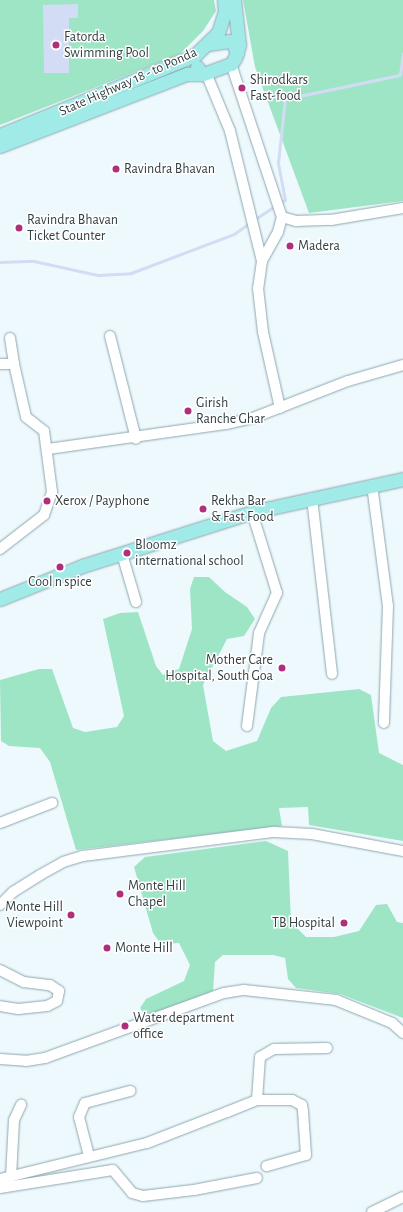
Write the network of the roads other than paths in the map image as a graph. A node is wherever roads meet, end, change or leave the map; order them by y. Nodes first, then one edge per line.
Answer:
1 (224, 0) edge
2 (234, 0) edge
3 (208, 44) junction
4 (195, 55) junction
5 (234, 58) junction
6 (204, 73) junction
7 (0, 135) edge
8 (0, 146) edge
9 (403, 208) edge
10 (281, 214) junction
11 (262, 261) junction
12 (110, 336) dead end
13 (10, 338) dead end
14 (0, 364) edge
15 (14, 364) junction
16 (403, 364) edge
17 (280, 408) junction
18 (136, 439) junction
19 (48, 449) junction
20 (403, 479) edge
21 (372, 485) junction
22 (312, 498) junction
23 (252, 512) junction
24 (2, 545) edge
25 (122, 554) junction
26 (0, 598) edge
27 (136, 602) dead end
28 (332, 674) dead end
29 (384, 723) dead end
30 (247, 726) dead end
31 (52, 803) dead end
32 (0, 823) edge
33 (403, 851) edge
34 (0, 905) edge
35 (0, 970) edge
36 (0, 1006) edge
37 (403, 1033) edge
38 (327, 1048) dead end
39 (0, 1059) edge
40 (130, 1091) dead end
41 (257, 1100) junction
42 (21, 1105) dead end
43 (89, 1156) junction
44 (267, 1166) dead end
45 (11, 1177) junction
46 (257, 1178) dead end
47 (0, 1179) edge
48 (0, 1188) edge
49 (403, 1198) edge
50 (388, 1208) edge
51 (372, 1212) edge

1 - 3 main road, State Highway 18 - to Ponda
2 - 5 main road
3 - 4 main road, State Highway 18 - to Ponda
3 - 5 main road
4 - 6 main road
4 - 7 main road, State Highway 18 - to Ponda
5 - 6 main road, State Highway 18 - to Ponda
5 - 10 street
6 - 8 main road, State Highway 18 - to Ponda
6 - 11 street
9 - 10 street
10 - 11 street
11 - 17 street
12 - 18 street
13 - 15 street
14 - 15 street
15 - 19 street
16 - 17 street
17 - 18 street
18 - 19 street
19 - 24 street
20 - 21 main road
21 - 22 main road
21 - 29 street
22 - 23 main road
22 - 28 street
23 - 25 main road
23 - 30 street
25 - 26 main road
25 - 27 street
31 - 32 street
33 - 34 street
35 - 36 street
37 - 39 street
38 - 41 street
40 - 43 street
41 - 43 street
41 - 44 street
42 - 45 street
43 - 45 street
45 - 47 street
46 - 48 street
49 - 50 street
50 - 51 street

